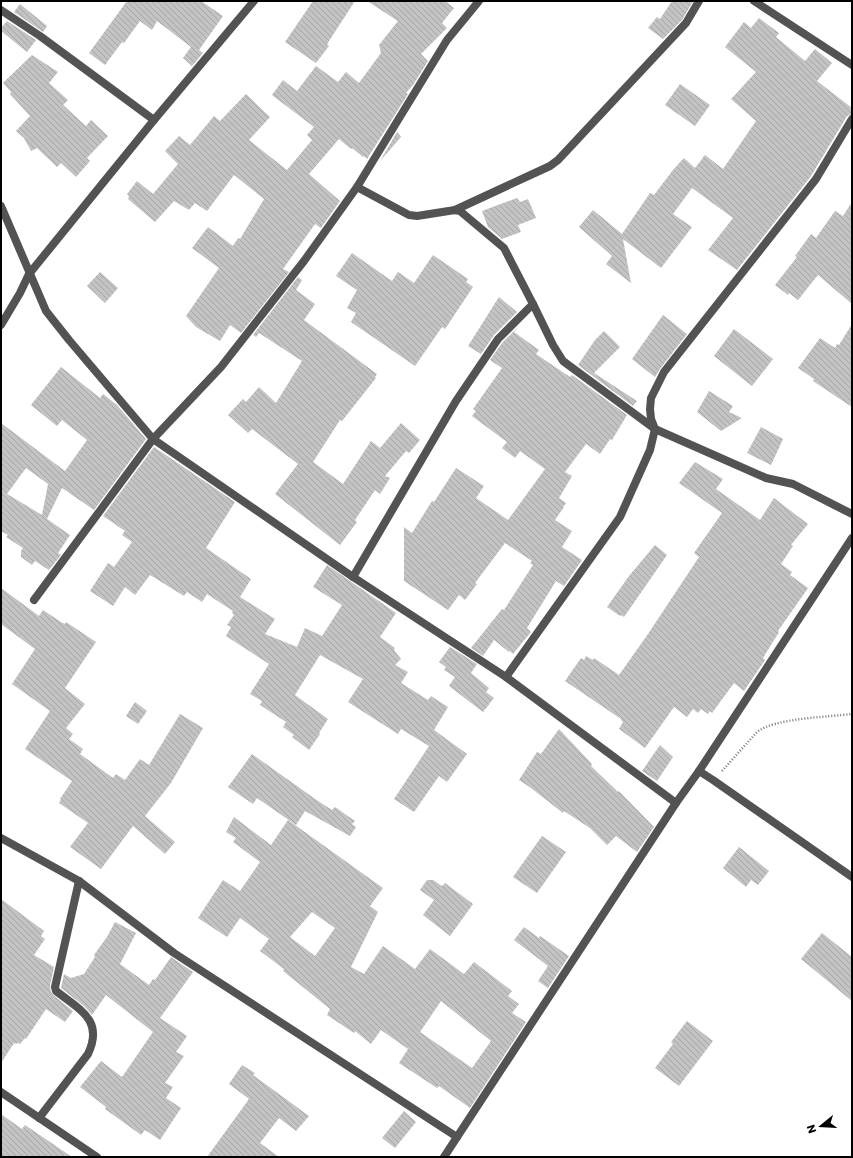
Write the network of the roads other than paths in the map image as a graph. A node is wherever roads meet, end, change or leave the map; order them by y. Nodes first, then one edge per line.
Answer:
1 (254, 1) edge
2 (479, 1) edge
3 (699, 1) edge
4 (754, 1) edge
5 (1, 10) edge
6 (852, 65) edge
7 (852, 119) edge
8 (154, 120) junction
9 (357, 187) junction
10 (1, 206) edge
11 (455, 210) junction
12 (30, 274) junction
13 (534, 304) junction
14 (1, 325) edge
15 (655, 428) junction
16 (153, 440) junction
17 (852, 514) edge
18 (852, 538) edge
19 (353, 577) junction
20 (34, 600) dead end
21 (506, 677) junction
22 (699, 771) junction
23 (676, 804) junction
24 (1, 838) edge
25 (852, 877) edge
26 (79, 881) junction
27 (1, 1092) edge
28 (39, 1118) junction
29 (457, 1137) junction
30 (97, 1157) edge
31 (444, 1157) edge

1 - 8 street
2 - 9 street
3 - 11 street
4 - 6 street
5 - 8 street
7 - 15 street
8 - 12 street
9 - 11 street
9 - 16 street
10 - 12 street
11 - 13 street
12 - 14 street
12 - 16 street
13 - 15 street
13 - 19 street
15 - 17 street
15 - 21 street
16 - 19 street
16 - 20 street
18 - 22 street
19 - 21 street
21 - 23 street
22 - 23 street
22 - 25 street
23 - 29 street
24 - 26 street
26 - 28 street
26 - 29 street
27 - 28 street
28 - 30 street
29 - 31 street

